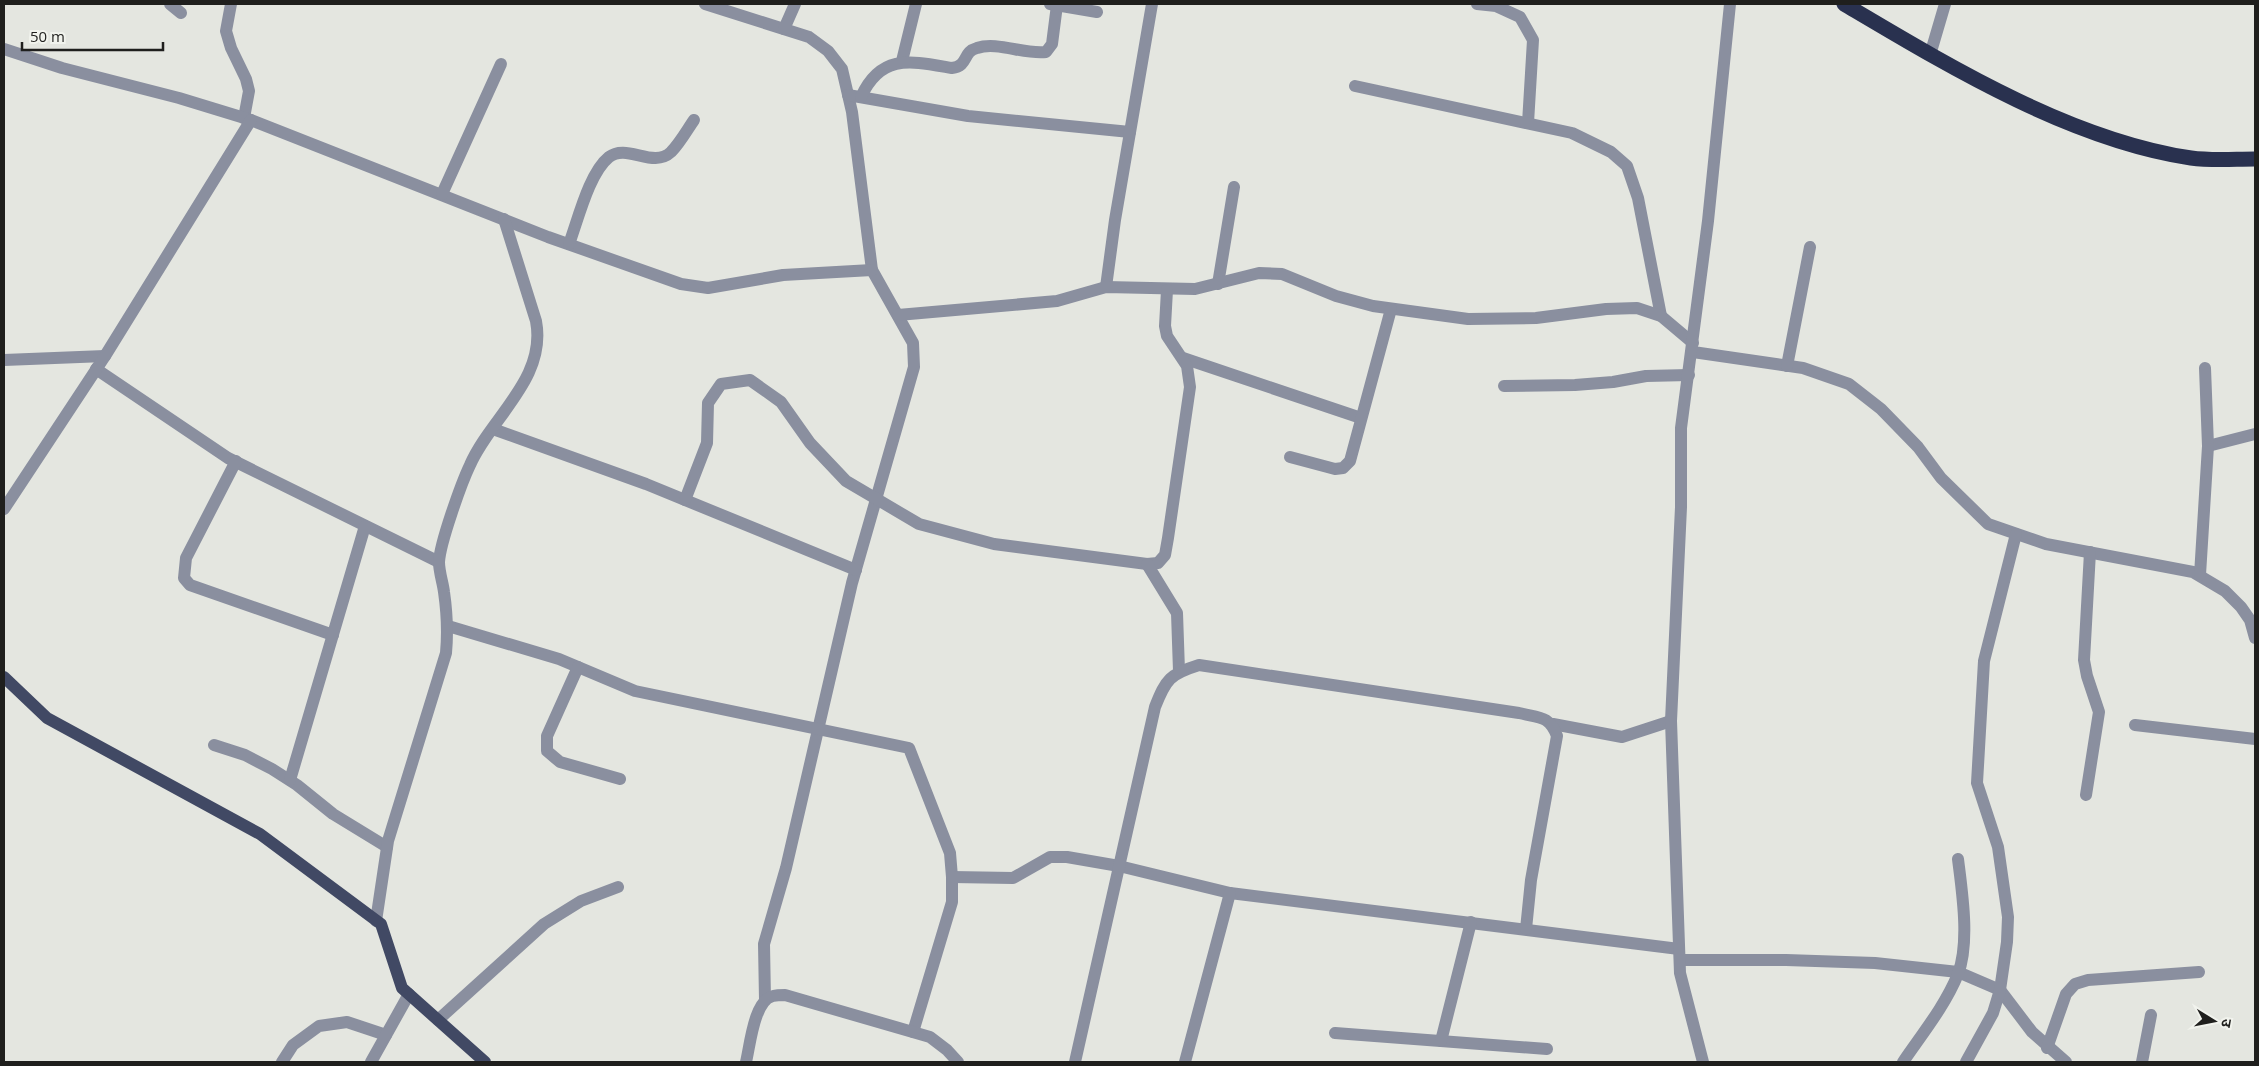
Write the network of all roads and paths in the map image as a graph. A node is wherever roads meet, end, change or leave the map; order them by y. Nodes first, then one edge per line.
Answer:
1 (170, 4) edge
2 (231, 4) edge
3 (706, 4) edge
4 (795, 4) edge
5 (916, 4) edge
6 (1054, 4) edge
7 (1152, 4) edge
8 (1477, 4) edge
9 (1730, 4) edge
10 (1844, 4) edge
11 (1945, 4) edge
12 (1097, 12) dead end
13 (181, 13) dead end
14 (784, 29) junction
15 (4, 49) edge
16 (1930, 55) junction
17 (902, 61) junction
18 (501, 64) dead end
19 (1355, 86) dead end
20 (854, 96) junction
21 (247, 119) junction
22 (694, 120) dead end
23 (1528, 123) junction
24 (1130, 132) junction
25 (2255, 159) edge
26 (1234, 187) dead end
27 (442, 194) junction
28 (504, 219) junction
29 (569, 244) junction
30 (1810, 247) dead end
31 (872, 270) junction
32 (1218, 284) junction
33 (1106, 287) junction
34 (1167, 290) junction
35 (1391, 309) junction
36 (898, 315) junction
37 (1661, 316) junction
38 (1693, 348) junction
39 (105, 356) junction
40 (1183, 358) junction
41 (4, 360) edge
42 (1787, 366) junction
43 (2205, 368) dead end
44 (96, 369) junction
45 (1689, 375) junction
46 (1504, 386) dead end
47 (1361, 418) junction
48 (493, 429) junction
49 (2255, 434) edge
50 (2208, 446) junction
51 (1290, 457) dead end
52 (236, 461) junction
53 (876, 499) junction
54 (685, 500) junction
55 (4, 509) edge
56 (365, 526) junction
57 (2016, 534) junction
58 (2090, 552) junction
59 (439, 562) junction
60 (1147, 564) junction
61 (856, 570) junction
62 (2200, 575) junction
63 (2241, 607) junction
64 (2255, 610) edge
65 (448, 626) junction
66 (333, 635) junction
67 (2255, 638) edge
68 (578, 667) junction
69 (1179, 671) junction
70 (4, 677) edge
71 (1671, 721) junction
72 (1552, 724) junction
73 (2135, 725) dead end
74 (818, 730) junction
75 (2255, 740) edge
76 (214, 745) dead end
77 (620, 779) dead end
78 (290, 780) junction
79 (2086, 795) dead end
80 (387, 847) junction
81 (1958, 859) dead end
82 (1119, 866) junction
83 (952, 877) junction
84 (618, 887) dead end
85 (1230, 893) junction
86 (376, 921) junction
87 (1471, 922) junction
88 (1526, 929) junction
89 (1679, 955) junction
90 (1958, 972) junction
91 (2199, 972) dead end
92 (2000, 990) junction
93 (409, 994) junction
94 (765, 1000) junction
95 (2151, 1015) dead end
96 (438, 1020) junction
97 (913, 1032) junction
98 (1335, 1032) dead end
99 (386, 1035) junction
100 (1441, 1041) junction
101 (2048, 1048) junction
102 (1547, 1049) dead end
103 (282, 1062) edge
104 (370, 1062) edge
105 (484, 1062) edge
106 (746, 1062) edge
107 (958, 1062) edge
108 (1075, 1062) edge
109 (1185, 1062) edge
110 (1703, 1062) edge
111 (1902, 1062) edge
112 (1966, 1062) edge
113 (2066, 1062) edge
114 (2142, 1062) edge

1 - 13 street
2 - 21 street
3 - 14 street
4 - 14 street
5 - 17 street
6 - 12 street
6 - 17 street
7 - 24 street
8 - 23 street
9 - 38 street
10 - 16 highway
11 - 16 street
14 - 20 street
15 - 21 street
16 - 25 highway
17 - 20 street
18 - 27 street
19 - 23 street
20 - 24 street
20 - 31 street
21 - 27 street
21 - 39 street
22 - 29 street
23 - 37 street
24 - 33 street
26 - 32 street
27 - 28 street
28 - 29 street
28 - 48 street
29 - 31 street
30 - 42 street
31 - 36 street
32 - 34 street
32 - 35 street
33 - 34 street
33 - 36 street
34 - 40 street
35 - 37 street
35 - 47 street
36 - 53 street
37 - 38 street
38 - 42 street
38 - 45 street
39 - 41 street
39 - 44 street
40 - 47 street
40 - 60 street
42 - 57 street
43 - 50 street
44 - 52 street
44 - 55 street
45 - 46 street
45 - 71 street
47 - 51 street
48 - 54 street
48 - 59 street
49 - 50 street
50 - 62 street
52 - 56 street
52 - 66 street
53 - 54 street
53 - 60 street
53 - 61 street
54 - 61 street
56 - 59 street
56 - 66 street
57 - 58 street
57 - 92 street
58 - 62 street
58 - 79 street
59 - 65 street
60 - 69 street
61 - 74 street
62 - 63 street
63 - 64 street
63 - 67 street
65 - 68 street
65 - 80 street
66 - 78 street
68 - 74 street
68 - 77 street
69 - 72 street
69 - 82 street
70 - 86 main road
71 - 72 street
71 - 89 street
72 - 88 street
73 - 75 street
74 - 83 street
74 - 94 street
76 - 78 street
78 - 80 street
80 - 86 street
81 - 90 street
82 - 83 street
82 - 85 street
82 - 108 street
83 - 97 street
84 - 96 street
85 - 87 street
85 - 109 street
86 - 93 main road
87 - 88 street
87 - 100 street
88 - 89 street
89 - 90 street
89 - 110 street
90 - 92 street
90 - 111 street
91 - 101 street
92 - 101 street
92 - 112 street
93 - 96 main road
93 - 99 street
94 - 97 street
94 - 106 street
95 - 114 street
96 - 105 main road
97 - 107 street
98 - 100 street
99 - 103 street
99 - 104 street
100 - 102 street
101 - 113 street

